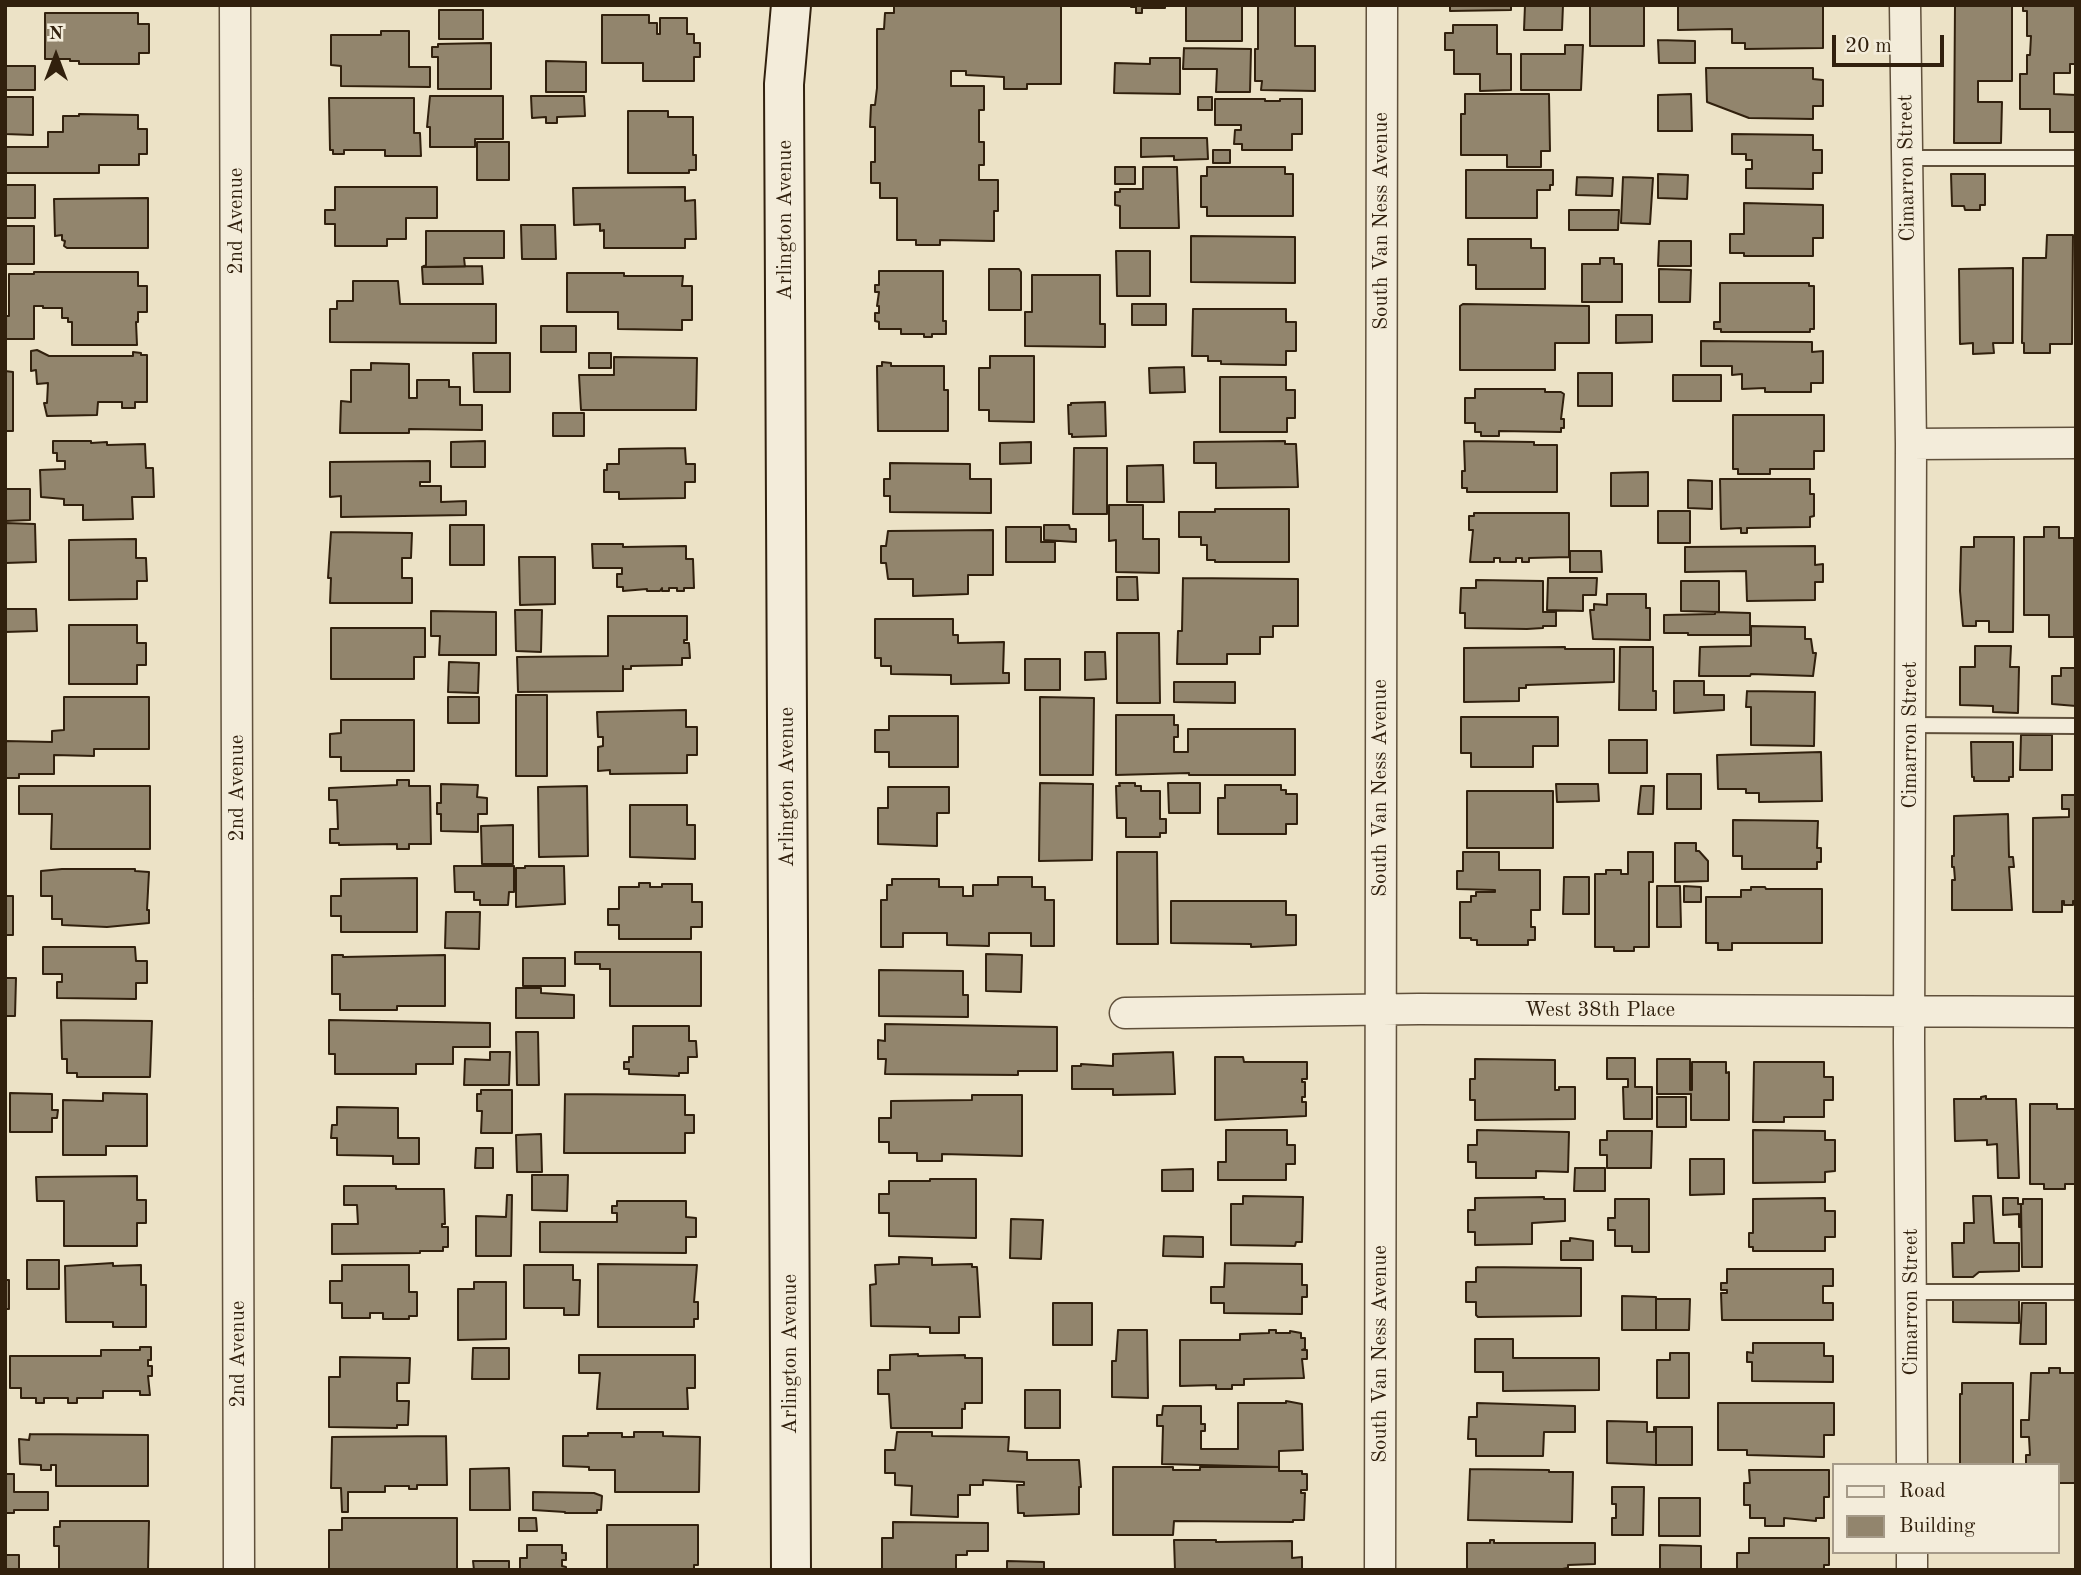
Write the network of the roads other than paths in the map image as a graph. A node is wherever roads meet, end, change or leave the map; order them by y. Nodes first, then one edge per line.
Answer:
1 (235, 5) edge
2 (791, 5) edge
3 (1382, 5) edge
4 (1905, 5) edge
5 (1907, 158) junction
6 (2076, 158) edge
7 (2076, 443) edge
8 (1911, 444) junction
9 (1910, 725) junction
10 (2076, 726) edge
11 (1380, 1009) junction
12 (1909, 1011) junction
13 (2076, 1012) edge
14 (1125, 1013) dead end
15 (1911, 1292) junction
16 (2076, 1292) edge
17 (1912, 1463) edge
18 (239, 1570) edge
19 (791, 1570) edge
20 (1380, 1570) edge

1 - 18 street, 2nd Avenue
2 - 19 main road, Arlington Avenue
3 - 11 street, South Van Ness Avenue
4 - 5 street, Cimarron Street
5 - 6 lane
5 - 8 street, Cimarron Street
7 - 8 street
8 - 9 street, Cimarron Street
9 - 10 lane
9 - 12 street, Cimarron Street
11 - 12 street, West 38th Place
11 - 14 street, West 38th Place
11 - 20 street, South Van Ness Avenue
12 - 13 street, West 38th Place
12 - 15 street, Cimarron Street
15 - 16 lane
15 - 17 street, Cimarron Street

